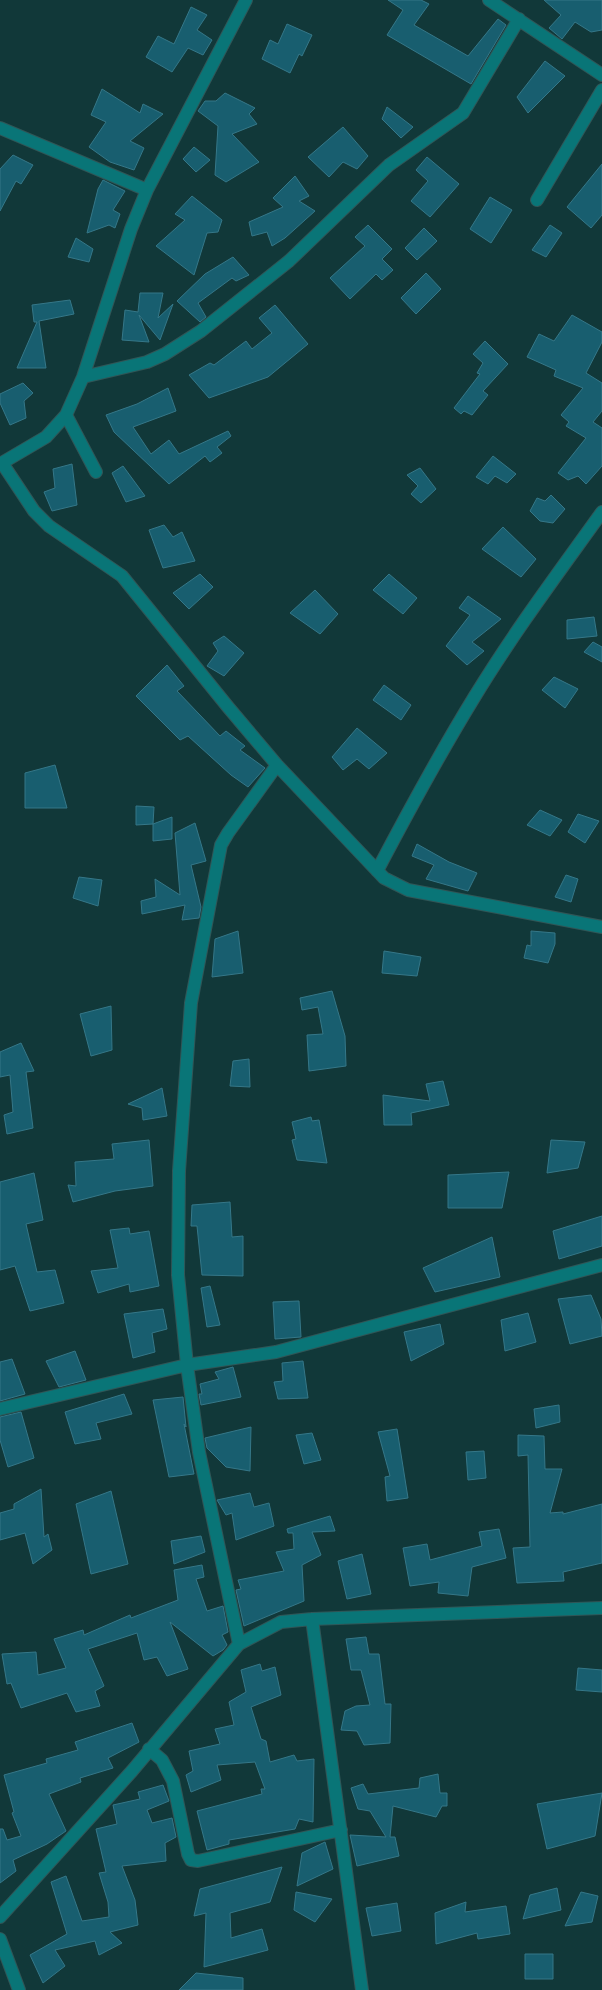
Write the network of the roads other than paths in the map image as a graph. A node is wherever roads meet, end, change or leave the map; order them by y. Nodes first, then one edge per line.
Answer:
1 (246, 0) edge
2 (489, 0) edge
3 (519, 20) junction
4 (602, 75) edge
5 (602, 90) edge
6 (0, 128) edge
7 (147, 190) junction
8 (537, 200) dead end
9 (83, 377) junction
10 (66, 415) junction
11 (1, 463) edge
12 (96, 472) dead end
13 (602, 512) edge
14 (278, 765) junction
15 (377, 871) junction
16 (602, 927) edge
17 (602, 1265) edge
18 (187, 1365) junction
19 (0, 1410) edge
20 (602, 1608) edge
21 (312, 1619) junction
22 (239, 1644) junction
23 (149, 1750) junction
24 (341, 1830) junction
25 (0, 1917) edge
26 (0, 1939) edge
27 (20, 1990) edge
28 (362, 1990) edge

1 - 7 street
2 - 3 street
3 - 4 street
3 - 9 street
5 - 8 street
6 - 7 street
7 - 9 street
9 - 10 street
10 - 11 street
10 - 12 street
11 - 14 street
13 - 15 street
14 - 15 street
14 - 18 street
15 - 16 street
17 - 18 street
18 - 19 street
18 - 22 street
20 - 21 street
21 - 22 street
21 - 24 street
22 - 23 street
23 - 24 street
23 - 25 street
24 - 28 street
26 - 27 street

